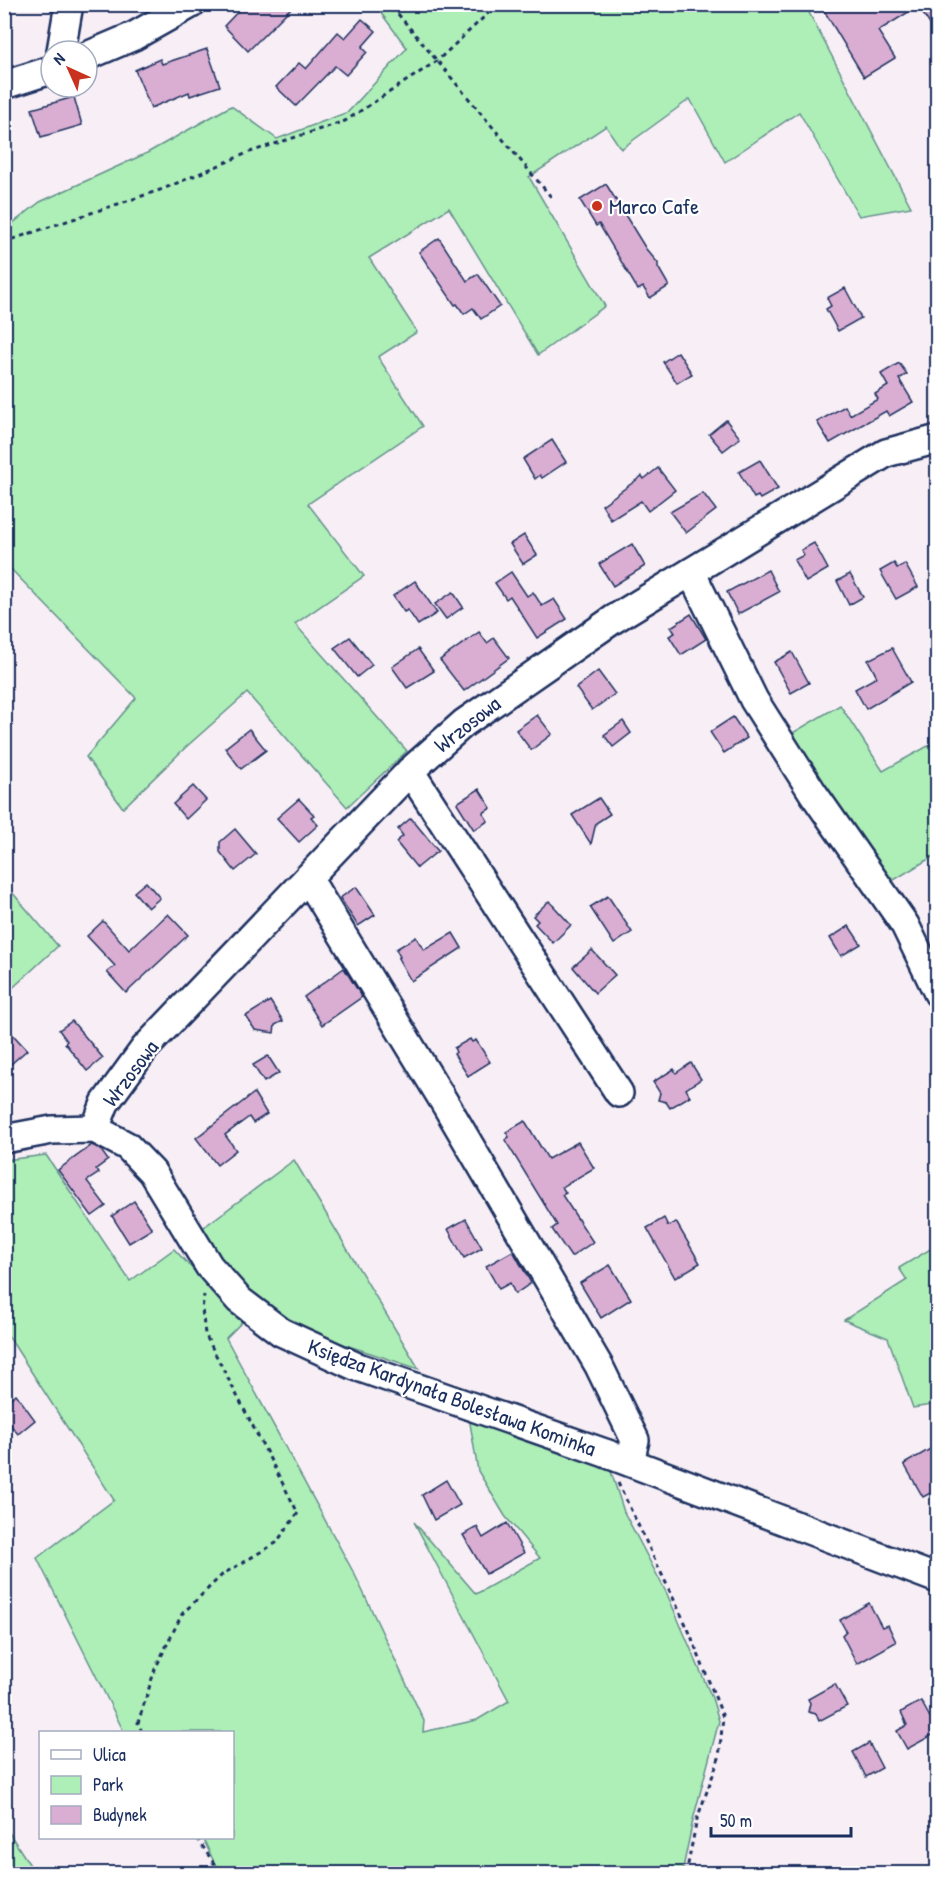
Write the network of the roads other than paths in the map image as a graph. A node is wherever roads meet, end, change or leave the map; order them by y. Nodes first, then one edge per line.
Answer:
1 (69, 4) edge
2 (191, 4) edge
3 (63, 39) edge
4 (99, 51) edge
5 (39, 74) edge
6 (4, 85) edge
7 (938, 438) edge
8 (691, 572) junction
9 (410, 771) junction
10 (308, 878) junction
11 (938, 993) edge
12 (619, 1093) dead end
13 (95, 1129) junction
14 (4, 1139) edge
15 (630, 1462) junction
16 (938, 1579) edge

1 - 3 street
2 - 4 street
5 - 6 street
7 - 8 street, Wrzosowa
8 - 9 street, Wrzosowa
8 - 11 street
9 - 10 street, Wrzosowa
9 - 12 street
10 - 13 street, Wrzosowa
10 - 15 street
13 - 14 street, Księdza Kardynała Bolesława Kominka
13 - 15 street, Księdza Kardynała Bolesława Kominka
15 - 16 street, Księdza Kardynała Bolesława Kominka

